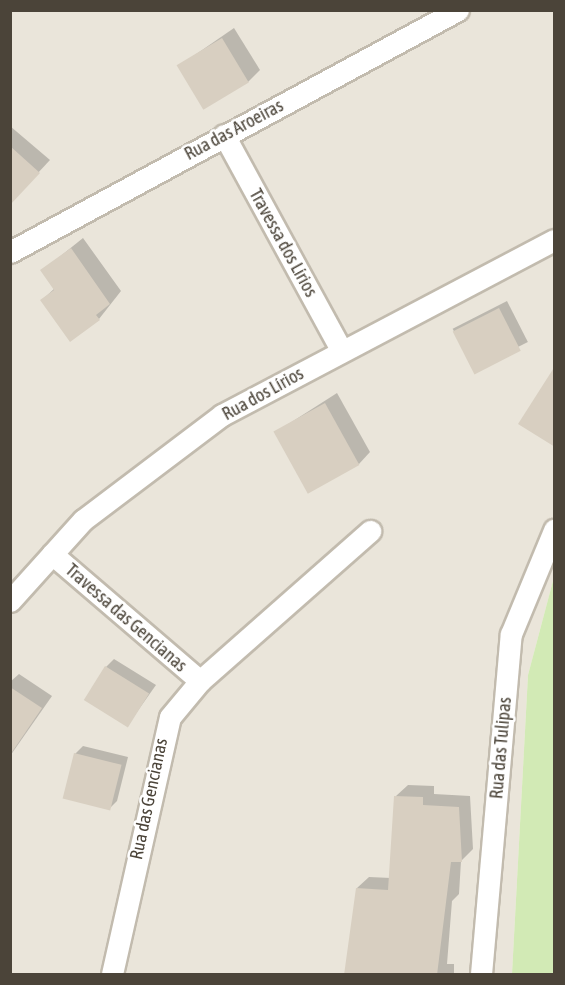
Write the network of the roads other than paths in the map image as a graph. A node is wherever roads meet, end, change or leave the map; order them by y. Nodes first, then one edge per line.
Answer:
1 (458, 10) edge
2 (224, 135) junction
3 (555, 240) edge
4 (10, 252) edge
5 (342, 351) junction
6 (555, 530) edge
7 (370, 531) dead end
8 (52, 554) junction
9 (10, 601) edge
10 (200, 681) junction
11 (112, 975) edge
12 (482, 975) edge

1 - 2 street, Rua das Aroeiras
2 - 4 street, Rua das Aroeiras
2 - 5 street, Travessa dos Lírios
3 - 5 street, Rua dos Lírios
5 - 8 street, Rua dos Lírios
6 - 12 street, Rua das Tulipas
7 - 10 street, Rua das Gencianas
8 - 9 street, Rua dos Lírios
8 - 10 street, Travessa das Gencianas
10 - 11 street, Rua das Gencianas

